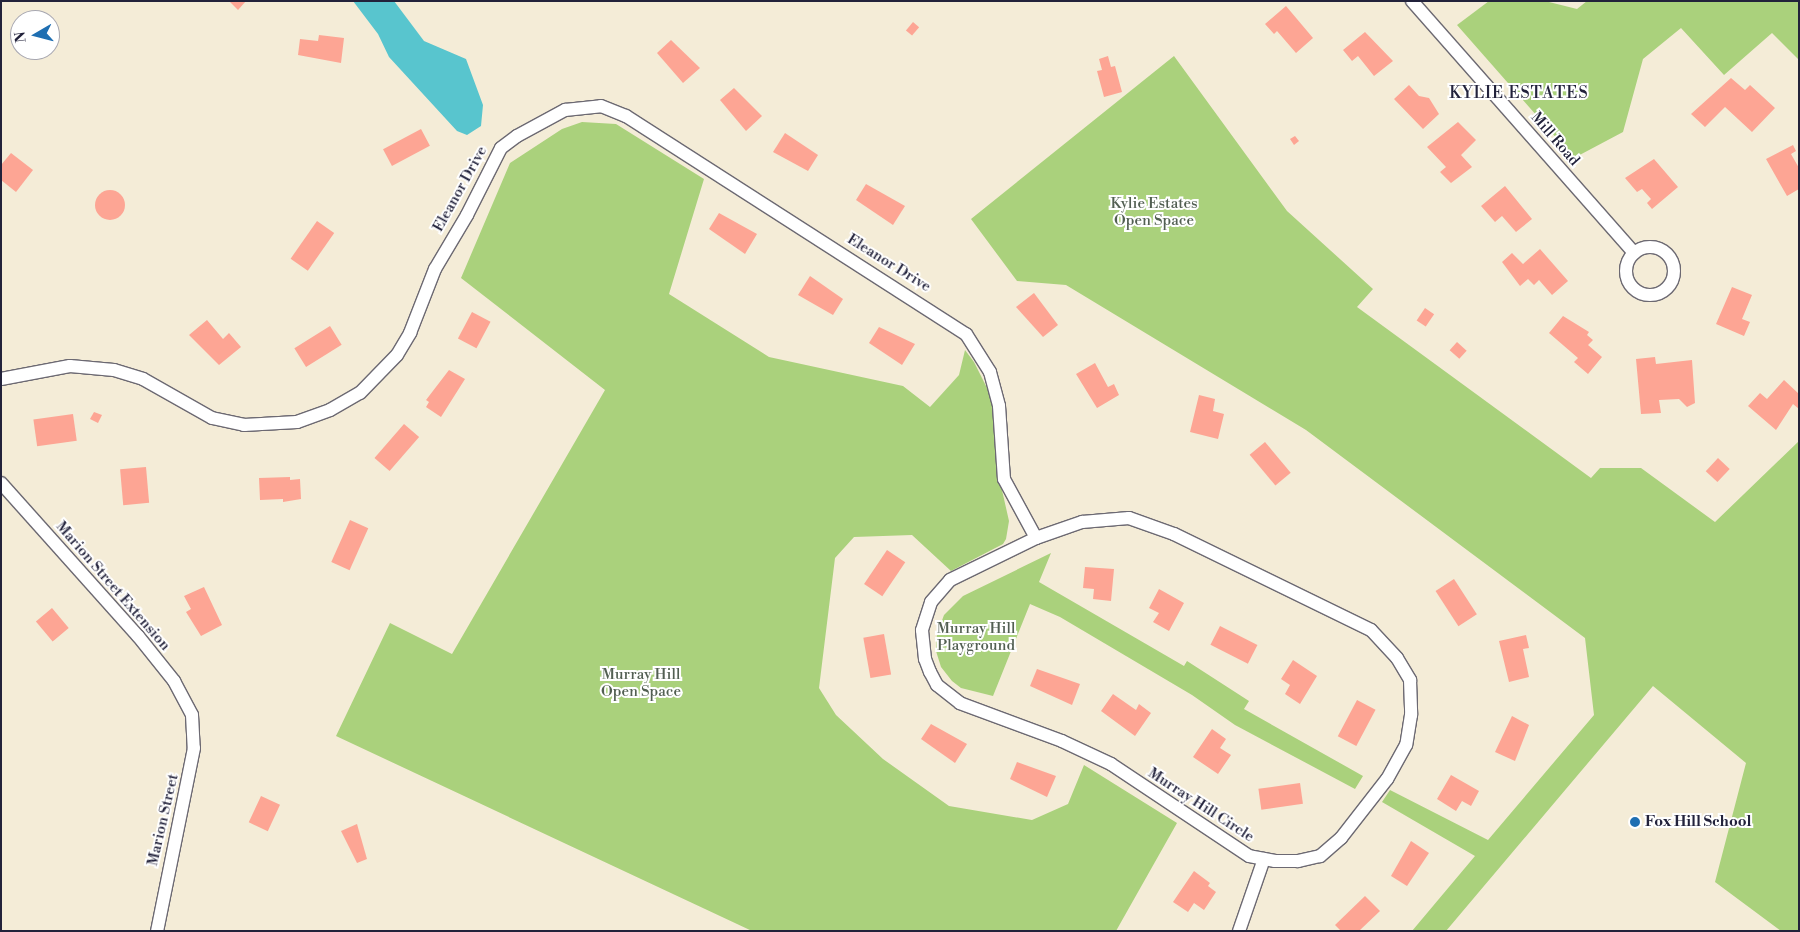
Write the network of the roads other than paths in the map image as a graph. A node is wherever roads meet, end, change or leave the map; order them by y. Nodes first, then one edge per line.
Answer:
1 (1412, 1) edge
2 (1634, 253) dead end
3 (1, 379) edge
4 (1, 483) edge
5 (1036, 538) junction
6 (192, 715) joint
7 (1264, 859) junction
8 (157, 931) edge
9 (1239, 931) edge

1 - 2 street, Mill Road
3 - 5 street, Eleanor Drive
4 - 6 street, Marion Street Extension
5 - 7 street, Murray Hill Circle
5 - 7 street, Murray Hill Circle
6 - 8 street, Marion Street
7 - 9 street

